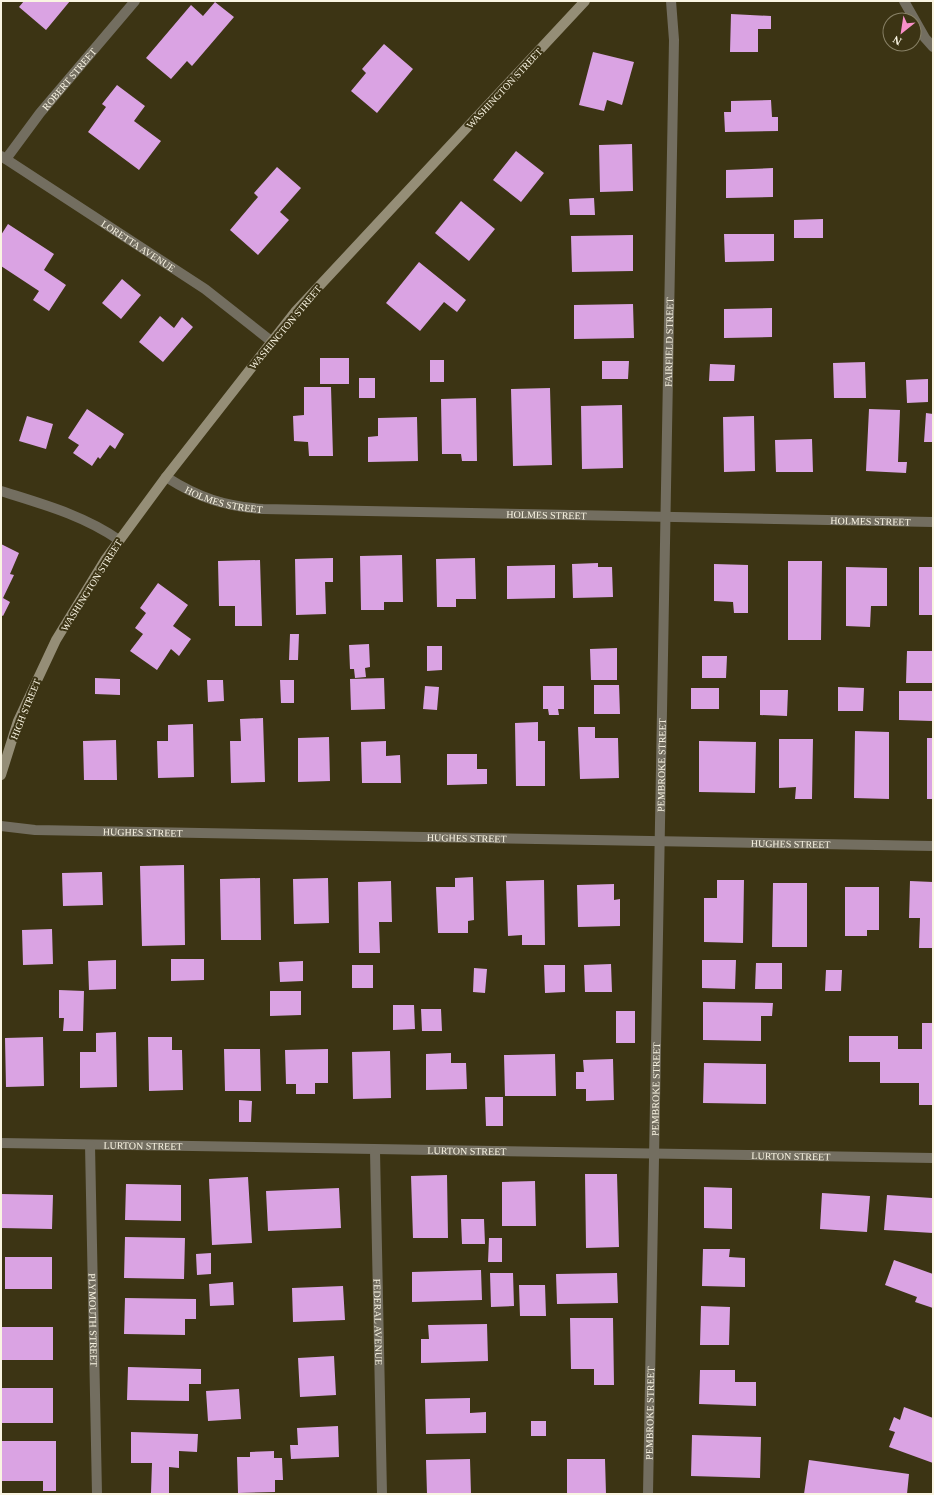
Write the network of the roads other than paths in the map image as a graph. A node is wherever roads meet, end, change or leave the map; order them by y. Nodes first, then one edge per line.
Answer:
1 (135, 1) edge
2 (586, 1) edge
3 (671, 1) edge
4 (904, 1) edge
5 (933, 47) edge
6 (4, 158) edge
7 (271, 341) junction
8 (166, 477) junction
9 (1, 491) edge
10 (665, 517) junction
11 (933, 522) edge
12 (119, 540) junction
13 (42, 667) joint
14 (662, 684) joint
15 (1, 775) edge
16 (1, 826) edge
17 (659, 841) junction
18 (933, 846) edge
19 (1, 1143) edge
20 (90, 1145) junction
21 (375, 1150) junction
22 (655, 1154) junction
23 (933, 1158) edge
24 (97, 1494) edge
25 (382, 1494) edge
26 (648, 1494) edge

1 - 6 street, ROBERT STREET
2 - 7 street, WASHINGTON STREET
3 - 10 street, FAIRFIELD STREET
4 - 5 street
6 - 7 street, LORETTA AVENUE
7 - 8 street, WASHINGTON STREET
8 - 10 street, HOLMES STREET
8 - 12 street, WASHINGTON STREET
9 - 12 street
10 - 11 street, HOLMES STREET
10 - 14 street, FAIRFIELD STREET
12 - 13 street, WASHINGTON STREET
13 - 15 street, HIGH STREET
14 - 17 street, PEMBROKE STREET
16 - 17 street, HUGHES STREET
17 - 18 street, HUGHES STREET
17 - 22 street, PEMBROKE STREET
19 - 20 street, LURTON STREET
20 - 21 street, LURTON STREET
20 - 24 street, PLYMOUTH STREET
21 - 22 street, LURTON STREET
21 - 25 street, FEDERAL AVENUE
22 - 23 street, LURTON STREET
22 - 26 street, PEMBROKE STREET

